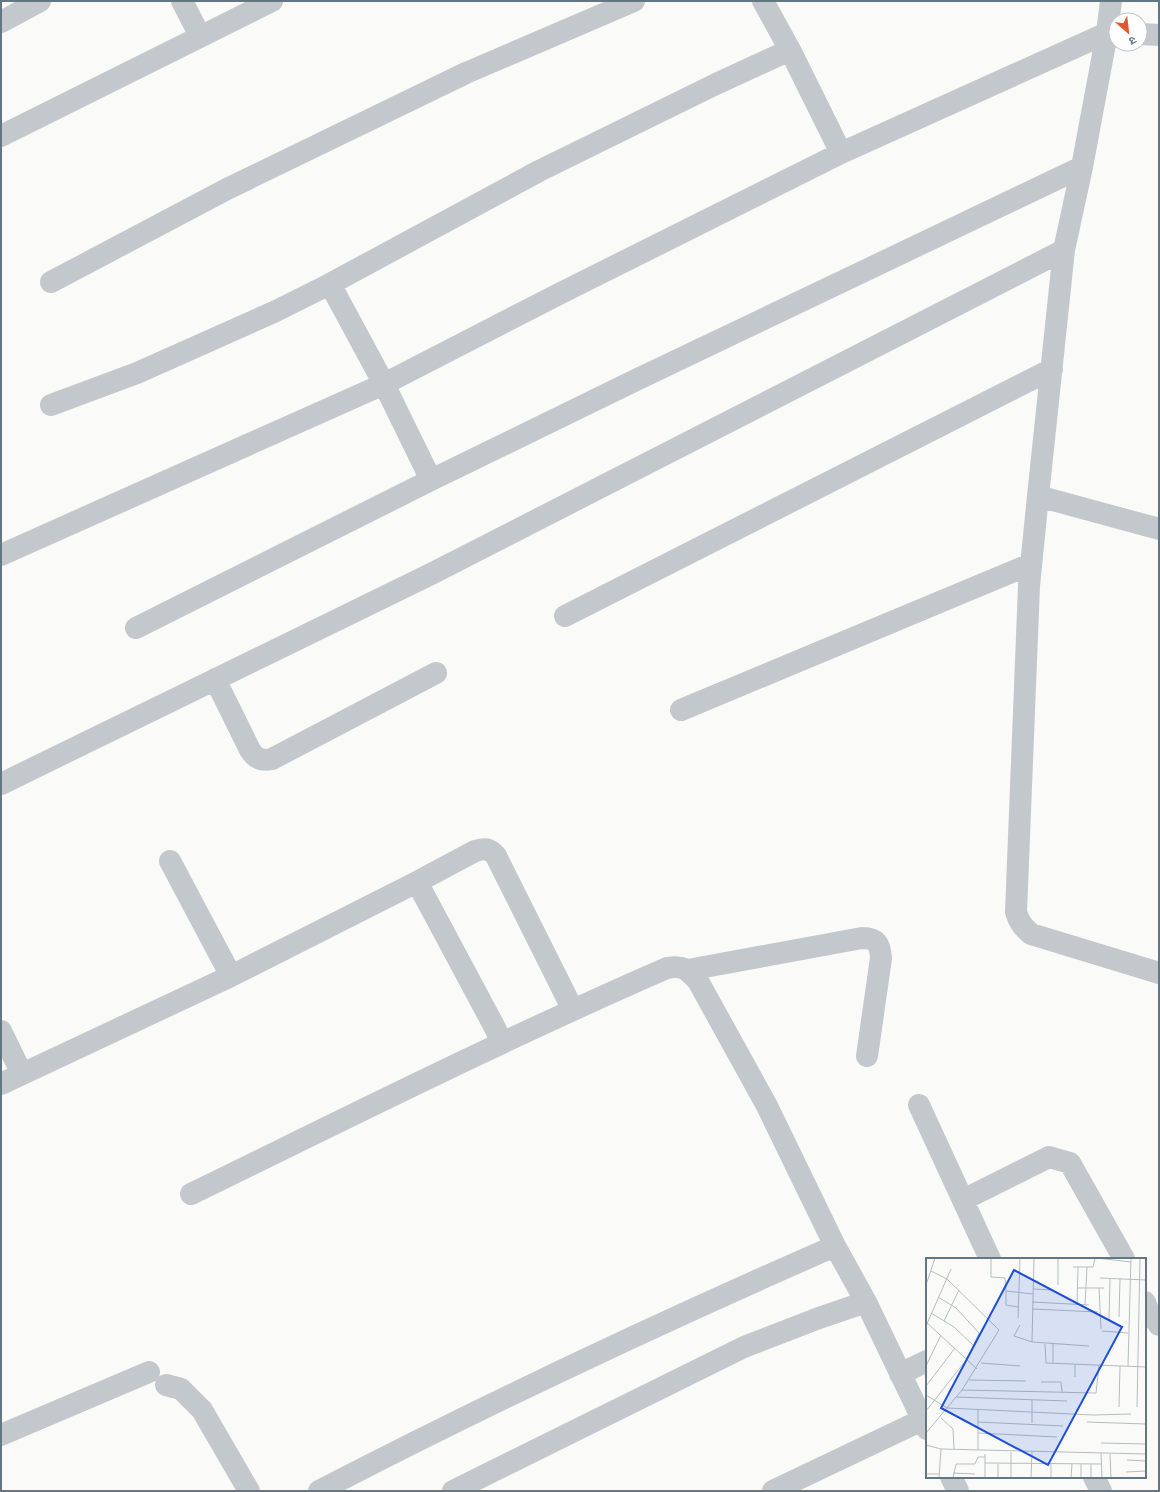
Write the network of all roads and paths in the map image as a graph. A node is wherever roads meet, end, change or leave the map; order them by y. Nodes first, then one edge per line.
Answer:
1 (40, 1) edge
2 (182, 1) edge
3 (272, 1) edge
4 (634, 1) edge
5 (763, 1) edge
6 (1111, 1) edge
7 (1111, 12) edge
8 (1, 22) edge
9 (1148, 34) edge
10 (1108, 35) edge
11 (1159, 35) edge
12 (200, 36) junction
13 (790, 50) junction
14 (1108, 51) edge
15 (1, 136) edge
16 (841, 153) junction
17 (1082, 167) junction
18 (1064, 250) junction
19 (51, 282) dead end
20 (330, 284) junction
21 (1052, 369) junction
22 (384, 384) junction
23 (51, 405) dead end
24 (431, 480) junction
25 (1038, 496) junction
26 (1159, 529) edge
27 (1, 555) edge
28 (1031, 564) junction
29 (565, 616) dead end
30 (136, 628) dead end
31 (436, 673) dead end
32 (215, 679) junction
33 (681, 710) dead end
34 (1, 784) edge
35 (170, 861) dead end
36 (417, 882) junction
37 (688, 970) junction
38 (1159, 973) edge
39 (231, 976) junction
40 (572, 1010) junction
41 (1, 1031) edge
42 (502, 1043) junction
43 (867, 1056) dead end
44 (22, 1074) junction
45 (1, 1084) edge
46 (919, 1105) dead end
47 (191, 1194) dead end
48 (963, 1200) junction
49 (835, 1246) junction
50 (990, 1258) edge
51 (1123, 1258) edge
52 (866, 1302) junction
53 (1146, 1305) edge
54 (1159, 1325) edge
55 (926, 1361) edge
56 (149, 1372) dead end
57 (900, 1374) junction
58 (166, 1385) dead end
59 (925, 1424) edge
60 (1, 1435) edge
61 (952, 1478) edge
62 (1094, 1478) edge
63 (482, 1484) edge
64 (249, 1491) edge
65 (320, 1491) edge
66 (453, 1491) edge
67 (773, 1491) edge
68 (958, 1491) edge
69 (1101, 1491) edge

1 - 8 street
2 - 12 street
3 - 12 street
4 - 19 street
5 - 13 street
6 - 7 street
9 - 11 street
10 - 16 street
12 - 15 street
13 - 16 street
13 - 20 street
14 - 17 street
16 - 22 street
17 - 18 street
17 - 24 street
18 - 21 street
18 - 32 street
20 - 22 street
20 - 23 street
21 - 25 street
21 - 29 street
22 - 24 street
22 - 27 street
24 - 30 street
25 - 26 street
25 - 28 street
28 - 33 street
28 - 38 street
31 - 32 street
32 - 34 street
35 - 39 street
36 - 39 street
36 - 40 street
36 - 42 street
37 - 40 street
37 - 43 street
37 - 49 street
39 - 44 street
40 - 42 street
41 - 44 street
42 - 47 street
44 - 45 street
46 - 48 street
48 - 50 street
48 - 51 street
49 - 52 street
49 - 65 street
52 - 57 street
52 - 63 street
53 - 54 street
55 - 57 street
56 - 60 street
57 - 59 street
58 - 64 street
59 - 67 street
61 - 68 street
62 - 69 street
63 - 66 street

